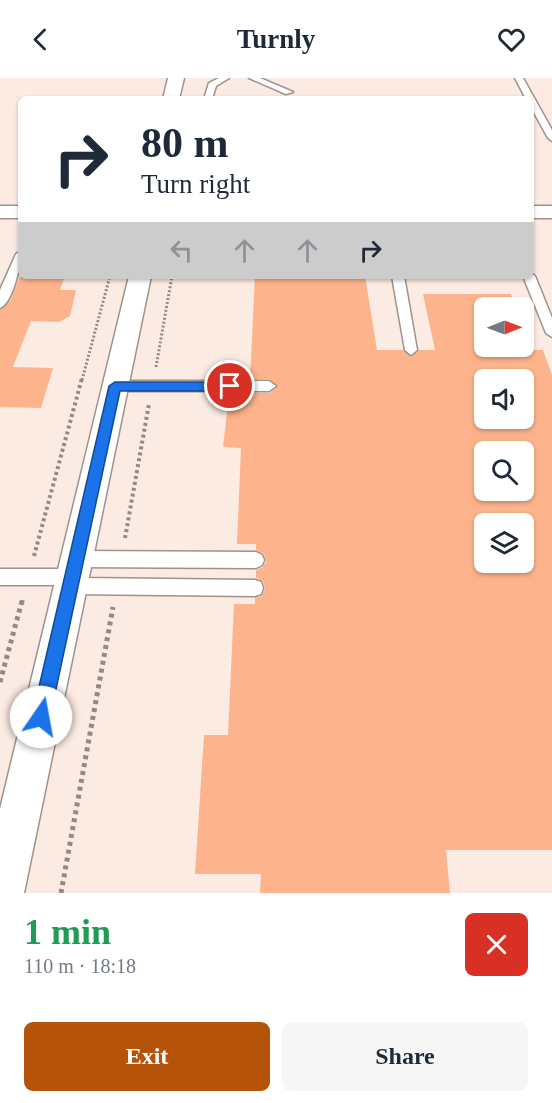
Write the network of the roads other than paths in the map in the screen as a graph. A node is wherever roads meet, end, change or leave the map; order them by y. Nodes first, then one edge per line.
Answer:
1 (176, 78) edge
2 (225, 78) edge
3 (253, 78) edge
4 (519, 78) edge
5 (289, 92) edge
6 (172, 96) edge
7 (209, 96) edge
8 (529, 96) edge
9 (534, 105) edge
10 (552, 138) edge
11 (0, 212) edge
12 (18, 212) edge
13 (534, 212) edge
14 (552, 212) edge
15 (18, 261) edge
16 (139, 279) edge
17 (399, 279) edge
18 (530, 279) edge
19 (0, 304) edge
20 (552, 333) edge
21 (411, 350) dead end
22 (115, 386) junction
23 (269, 386) dead end
24 (256, 560) dead end
25 (73, 574) junction
26 (0, 577) edge
27 (255, 588) dead end
28 (2, 893) edge

1 - 6 street
2 - 7 lane
3 - 5 lane
4 - 8 lane
9 - 10 lane
11 - 12 street
13 - 14 street
15 - 19 lane
16 - 22 street
17 - 21 lane
18 - 20 lane
22 - 23 lane
22 - 25 street
24 - 25 lane
25 - 26 lane
25 - 27 lane
25 - 28 street

